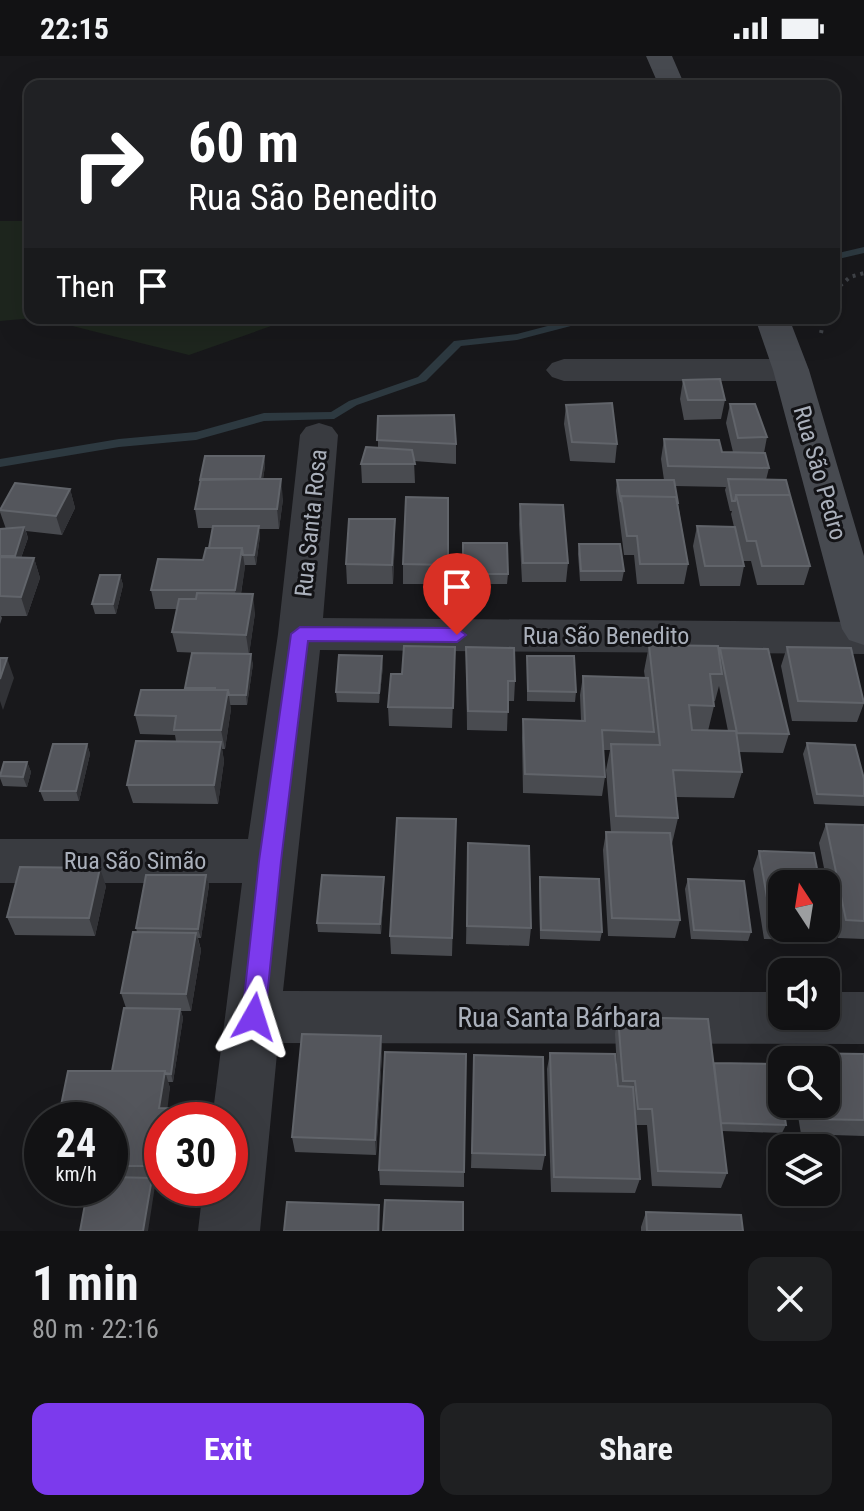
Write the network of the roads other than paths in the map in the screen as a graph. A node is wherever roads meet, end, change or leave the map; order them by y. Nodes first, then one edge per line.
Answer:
1 (659, 56) edge
2 (669, 80) edge
3 (774, 324) edge
4 (564, 370) dead end
5 (791, 370) junction
6 (319, 435) dead end
7 (864, 629) edge
8 (300, 634) junction
9 (864, 638) edge
10 (0, 861) edge
11 (270, 861) junction
12 (254, 1017) junction
13 (864, 1018) edge
14 (229, 1231) edge

1 - 2 street
3 - 5 street, Rua São Pedro
4 - 5 street
5 - 7 street, Rua São Pedro
6 - 8 street, Rua Santa Rosa
8 - 9 street, Rua São Benedito
8 - 11 street, Rua Santa Rosa
10 - 11 street, Rua São Simão
11 - 12 street, Rua Santa Rosa
12 - 13 street, Rua Santa Bárbara
12 - 14 street, Rua Santa Rosa

